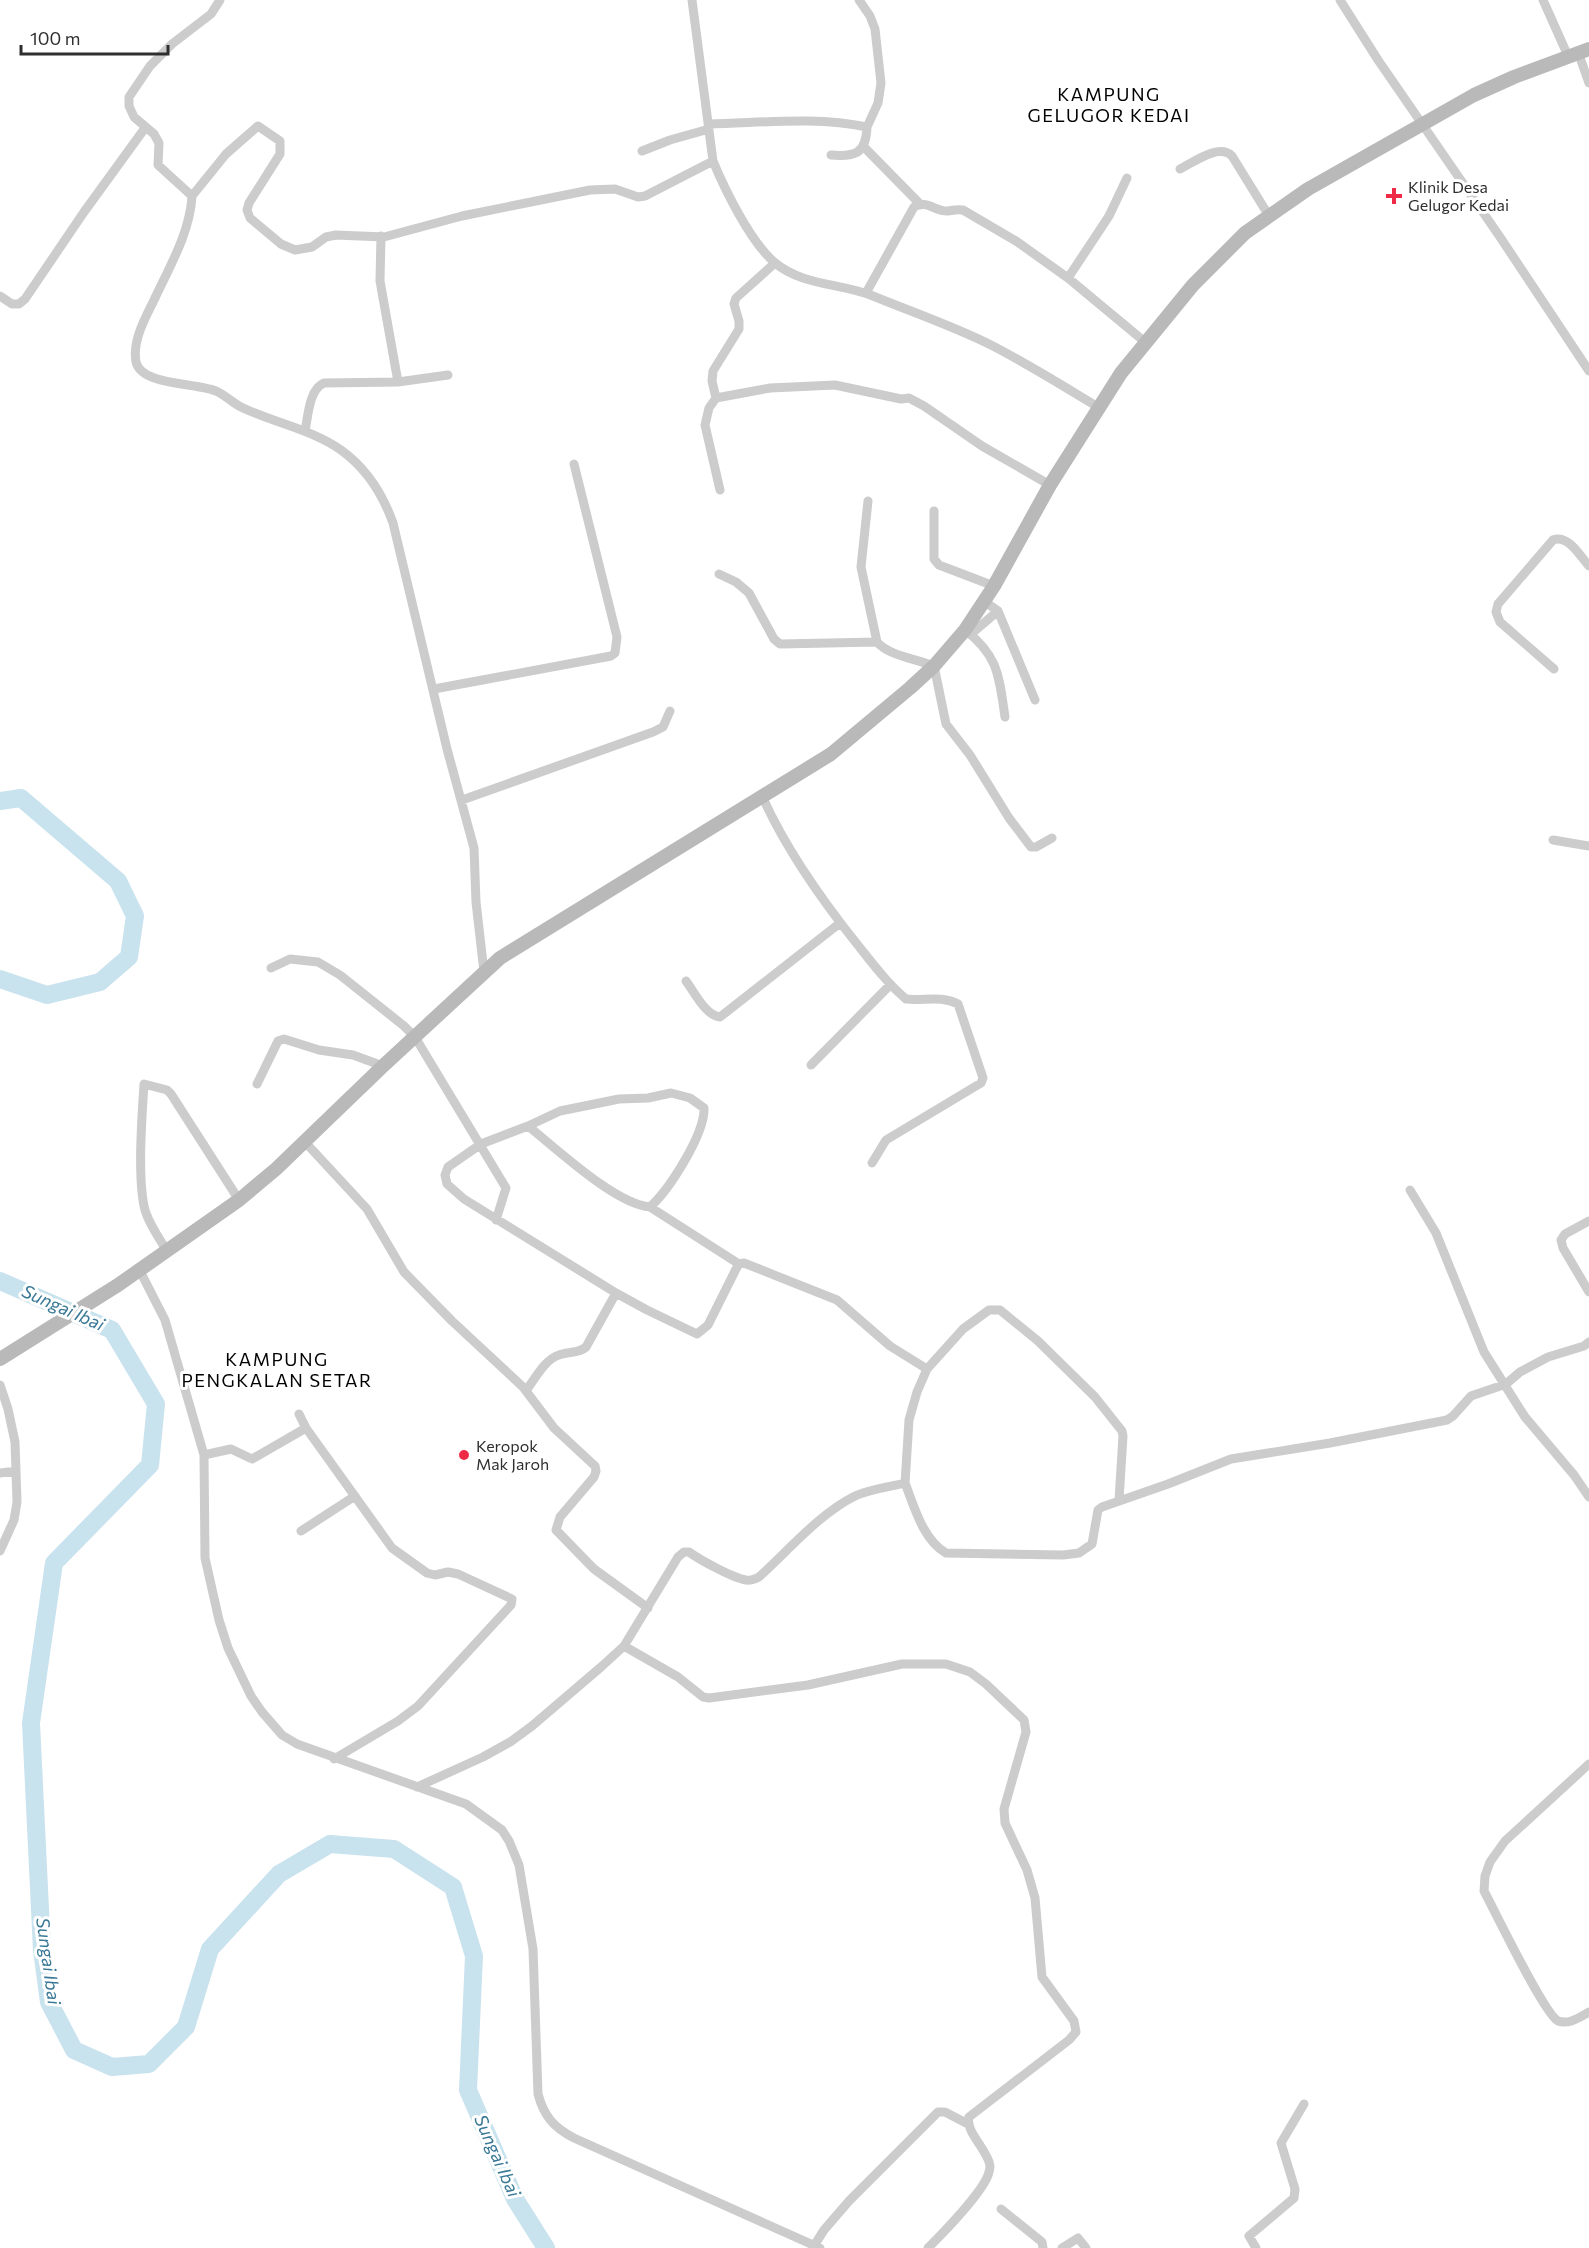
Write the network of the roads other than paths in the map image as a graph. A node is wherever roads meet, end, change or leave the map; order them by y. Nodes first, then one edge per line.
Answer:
1 (220, 0) edge
2 (692, 0) edge
3 (860, 0) edge
4 (1340, 0) edge
5 (1543, 0) edge
6 (1578, 52) edge
7 (1589, 82) edge
8 (1426, 122) junction
9 (709, 126) junction
10 (146, 128) junction
11 (867, 128) junction
12 (864, 147) junction
13 (642, 151) dead end
14 (831, 155) dead end
15 (713, 161) junction
16 (1180, 169) dead end
17 (1127, 178) dead end
18 (192, 196) junction
19 (920, 204) junction
20 (1269, 216) junction
21 (381, 237) junction
22 (775, 263) junction
23 (1068, 278) junction
24 (866, 293) junction
25 (0, 296) edge
26 (1145, 342) junction
27 (1589, 371) edge
28 (448, 375) dead end
29 (398, 382) junction
30 (716, 399) junction
31 (1098, 407) junction
32 (305, 431) junction
33 (574, 464) dead end
34 (1050, 485) junction
35 (720, 490) dead end
36 (868, 501) dead end
37 (934, 511) dead end
38 (1589, 566) edge
39 (719, 573) dead end
40 (994, 586) junction
41 (984, 601) junction
42 (998, 611) junction
43 (968, 632) junction
44 (877, 642) junction
45 (934, 666) junction
46 (1554, 669) dead end
47 (434, 689) junction
48 (1035, 700) dead end
49 (670, 711) dead end
50 (1005, 717) dead end
51 (763, 798) junction
52 (462, 800) junction
53 (1052, 838) dead end
54 (1553, 840) dead end
55 (1589, 846) edge
56 (840, 923) junction
57 (271, 968) dead end
58 (484, 972) junction
59 (686, 981) dead end
60 (890, 985) junction
61 (415, 1037) junction
62 (811, 1065) dead end
63 (383, 1066) junction
64 (257, 1084) dead end
65 (528, 1126) junction
66 (305, 1142) junction
67 (481, 1144) junction
68 (872, 1163) dead end
69 (1410, 1190) dead end
70 (239, 1200) junction
71 (650, 1207) junction
72 (496, 1220) junction
73 (1589, 1221) edge
74 (167, 1251) junction
75 (739, 1264) junction
76 (138, 1269) junction
77 (1589, 1292) edge
78 (616, 1293) junction
79 (1589, 1342) edge
80 (0, 1359) edge
81 (927, 1370) junction
82 (1506, 1384) junction
83 (0, 1385) edge
84 (526, 1391) junction
85 (299, 1414) dead end
86 (306, 1428) junction
87 (204, 1455) junction
88 (16, 1471) junction
89 (0, 1473) edge
90 (905, 1483) junction
91 (355, 1496) junction
92 (1589, 1497) edge
93 (1119, 1500) junction
94 (301, 1531) dead end
95 (0, 1551) edge
96 (648, 1608) junction
97 (624, 1646) junction
98 (334, 1759) junction
99 (1589, 1764) edge
100 (417, 1787) junction
101 (1589, 2012) edge
102 (1304, 2104) dead end
103 (968, 2124) junction
104 (1001, 2210) dead end
105 (818, 2244) edge
106 (928, 2248) edge
107 (1043, 2248) edge
108 (1062, 2248) edge
109 (1086, 2248) edge
110 (1256, 2248) edge

1 - 10 street
2 - 9 street
3 - 11 street
4 - 8 street
5 - 6 street
6 - 7 street
6 - 8 main road
8 - 20 main road
8 - 27 street
9 - 11 street
9 - 13 street
9 - 15 street
10 - 18 street
10 - 25 street
11 - 12 street
12 - 14 street
12 - 19 street
15 - 21 street
15 - 22 street
16 - 20 street
17 - 23 street
18 - 21 street
18 - 32 street
19 - 23 street
19 - 24 street
20 - 26 main road
21 - 29 street
22 - 24 street
22 - 30 street
23 - 26 street
24 - 31 street
26 - 31 main road
28 - 29 street
29 - 32 street
30 - 34 street
30 - 35 street
31 - 34 main road
32 - 47 street
33 - 47 street
34 - 40 main road
36 - 44 street
37 - 40 street
38 - 46 street
39 - 44 street
40 - 41 main road
41 - 42 street
41 - 43 main road
42 - 43 street
42 - 48 street
43 - 45 main road
43 - 50 street
44 - 45 street
45 - 51 main road
45 - 53 street
47 - 52 street
49 - 52 street
51 - 56 street
51 - 58 main road
52 - 58 street
54 - 55 street
56 - 59 street
56 - 60 street
57 - 61 street
58 - 61 main road
60 - 62 street
60 - 68 street
61 - 63 main road
61 - 67 street
63 - 64 street
63 - 66 main road
65 - 67 street
65 - 71 street
65 - 71 street
66 - 70 main road
66 - 84 street
67 - 72 street
67 - 72 street
69 - 82 street
70 - 74 main road
70 - 74 street
71 - 75 street
72 - 78 street
73 - 77 street
74 - 76 main road
75 - 78 street
75 - 81 street
76 - 80 main road
76 - 87 street
78 - 84 street
79 - 82 street
81 - 90 street
81 - 93 street
82 - 92 street
82 - 93 street
83 - 88 street
84 - 96 street
85 - 86 street
86 - 87 street
86 - 91 street
87 - 98 street
88 - 89 street
88 - 95 street
90 - 93 street
90 - 96 street
91 - 94 street
91 - 98 street
96 - 97 street
97 - 100 street
97 - 103 street
98 - 100 street
99 - 101 street
100 - 105 street
102 - 110 street
103 - 105 street
103 - 106 street
104 - 107 street
108 - 109 street

